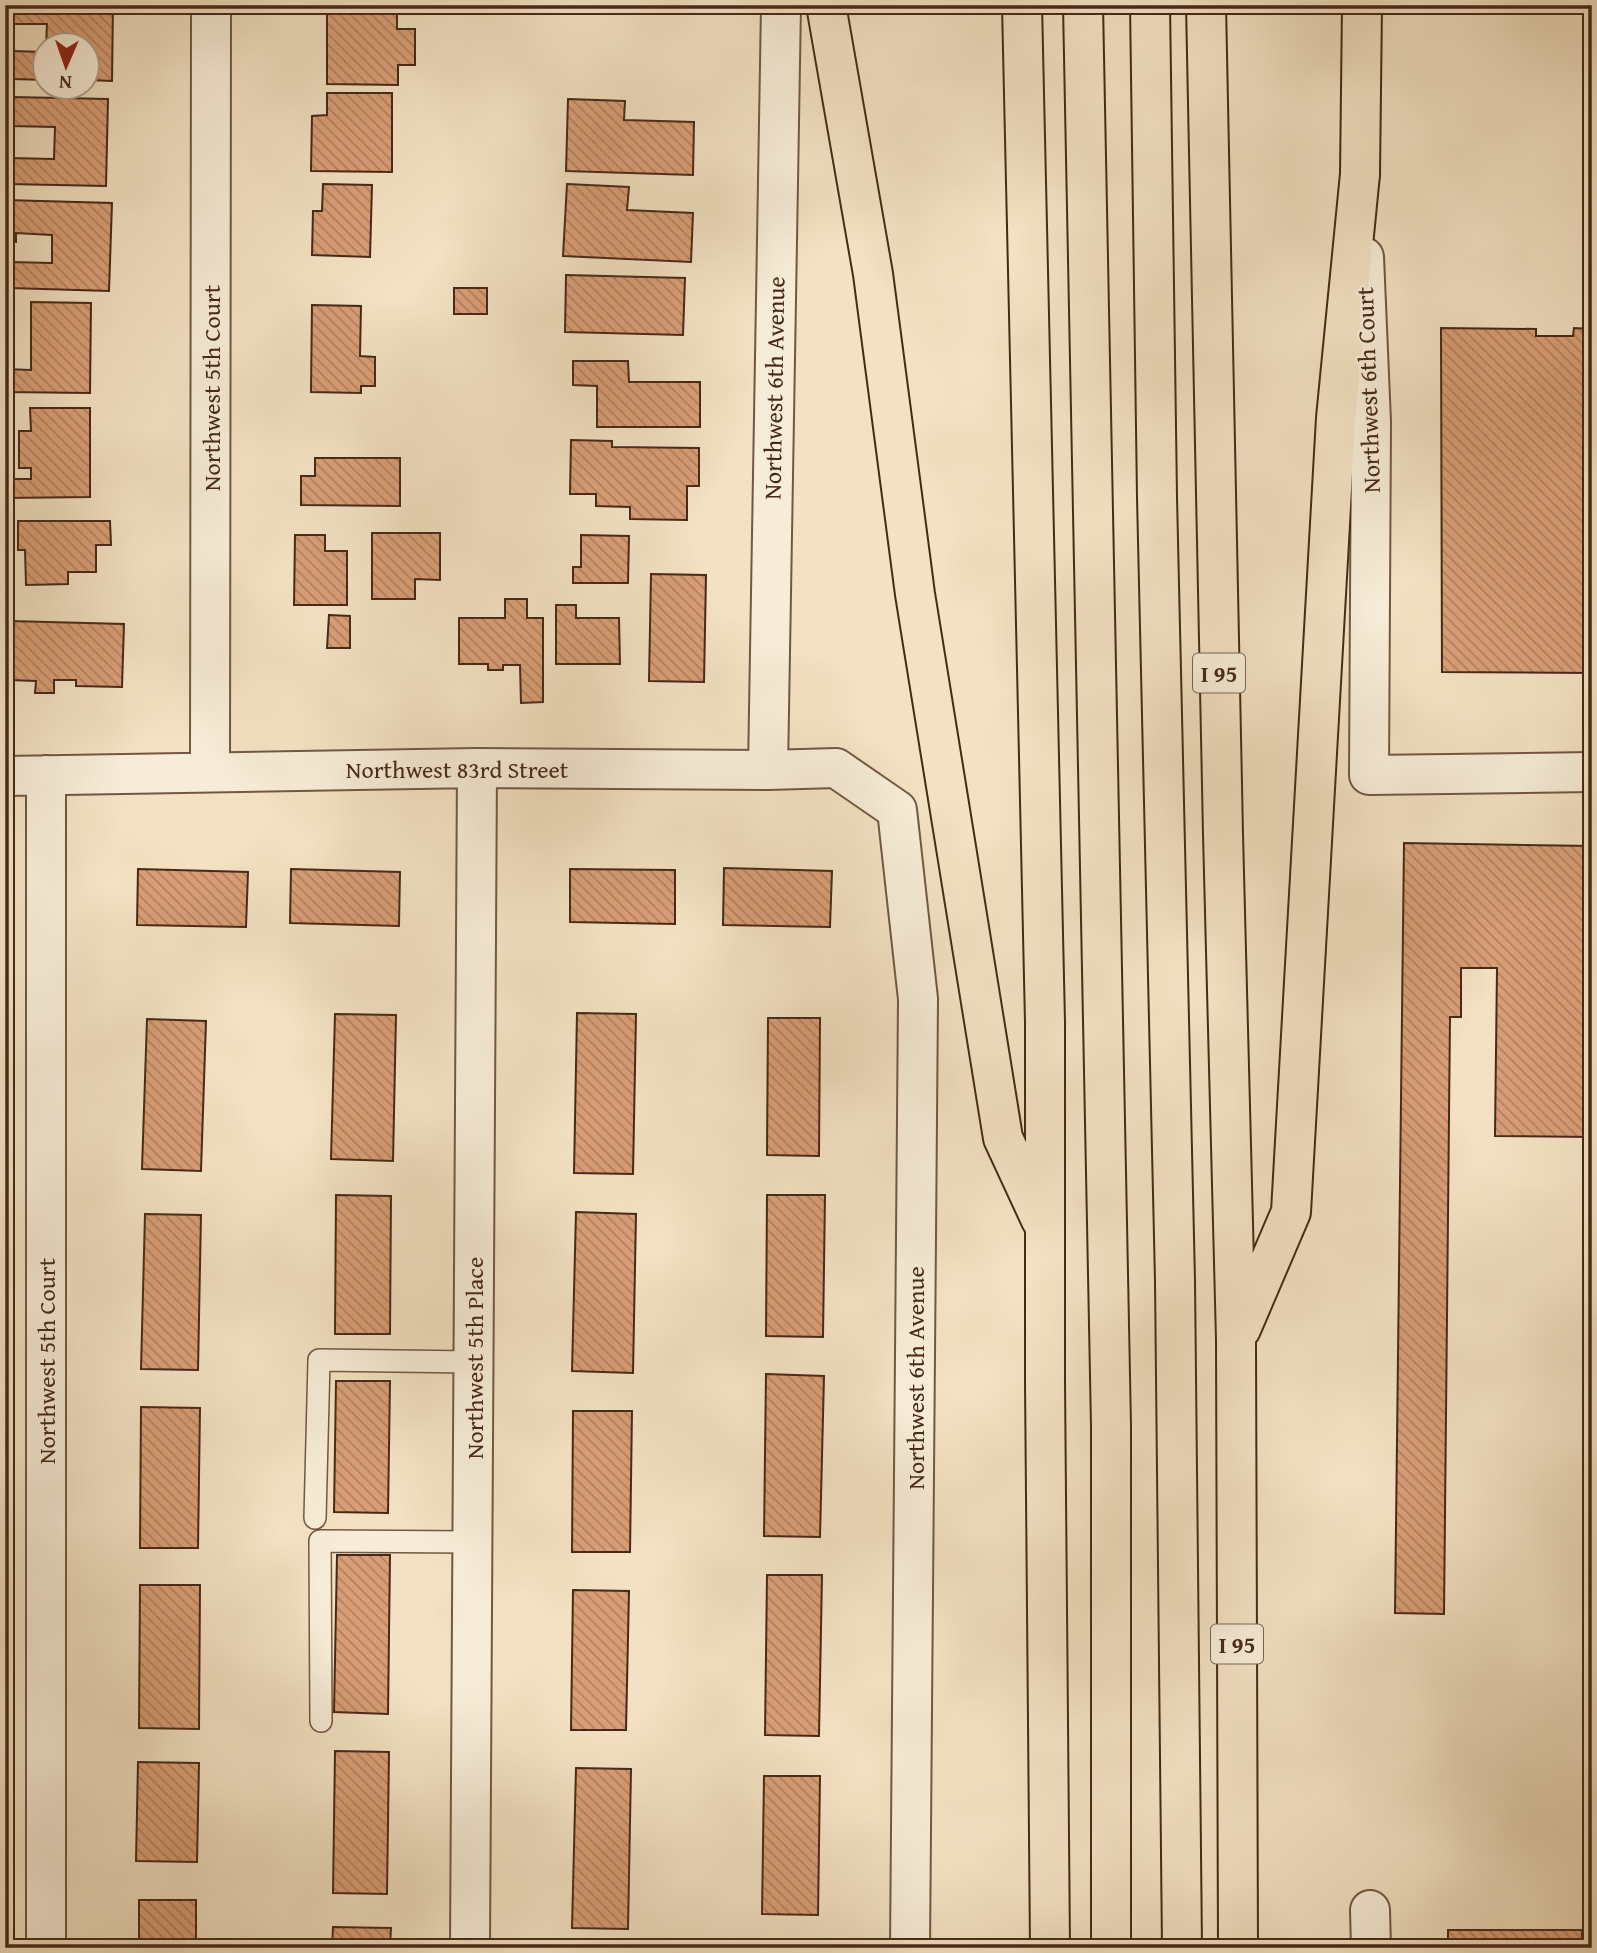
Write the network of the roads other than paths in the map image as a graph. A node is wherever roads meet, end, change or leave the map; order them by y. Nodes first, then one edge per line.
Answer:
1 (211, 5) edge
2 (781, 5) edge
3 (826, 5) edge
4 (1023, 5) edge
5 (1083, 5) edge
6 (1150, 5) edge
7 (1206, 5) edge
8 (1362, 5) edge
9 (1360, 174) junction
10 (477, 768) junction
11 (768, 770) junction
12 (210, 771) junction
13 (1592, 772) edge
14 (46, 775) junction
15 (5, 776) edge
16 (897, 810) joint
17 (1046, 1231) junction
18 (1237, 1340) junction
19 (474, 1362) junction
20 (315, 1518) dead end
21 (472, 1542) junction
22 (321, 1721) dead end
23 (1370, 1910) dead end
24 (46, 1948) edge
25 (470, 1948) edge
26 (910, 1948) edge
27 (1050, 1948) edge
28 (1111, 1948) edge
29 (1182, 1948) edge
30 (1238, 1948) edge
31 (1371, 1948) edge

1 - 12 street, Northwest 5th Court
2 - 11 street, Northwest 6th Avenue
3 - 17 main road
4 - 17 main road
5 - 28 main road
6 - 29 main road
7 - 18 main road, I 95
8 - 9 main road, Northwest 6th Court
9 - 13 street, Northwest 6th Court
9 - 18 main road
10 - 11 street, Northwest 83rd Street
10 - 12 street, Northwest 83rd Street
10 - 19 street, Northwest 5th Place
11 - 16 street, Northwest 83rd Street
12 - 14 street, Northwest 83rd Street
14 - 15 street, Northwest 83rd Street
14 - 24 street, Northwest 5th Court
16 - 26 street, Northwest 6th Avenue
17 - 27 main road
18 - 30 main road, I 95
19 - 20 lane
19 - 21 street, Northwest 5th Place
21 - 22 lane
21 - 25 street, Northwest 5th Place
23 - 31 street

